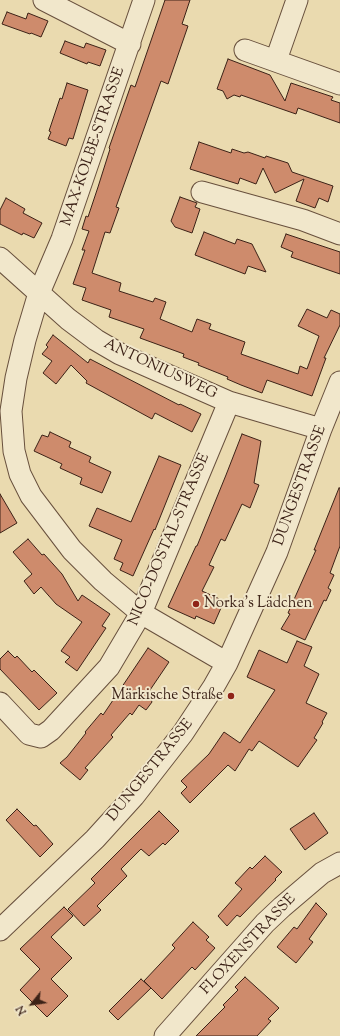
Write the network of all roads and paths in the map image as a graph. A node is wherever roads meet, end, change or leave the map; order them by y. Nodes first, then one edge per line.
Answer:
1 (44, 0) edge
2 (144, 0) edge
3 (296, 0) edge
4 (130, 44) junction
5 (246, 50) dead end
6 (276, 60) junction
7 (340, 84) edge
8 (202, 192) dead end
9 (340, 234) edge
10 (0, 258) edge
11 (39, 293) junction
12 (340, 382) edge
13 (229, 402) junction
14 (6, 411) edge
15 (321, 429) junction
16 (141, 613) junction
17 (227, 663) junction
18 (0, 704) edge
19 (340, 863) edge
20 (0, 930) edge
21 (165, 1036) edge

1 - 4 street
2 - 4 street, MAX-KOLBE-STRASSE
3 - 6 street
4 - 11 street, MAX-KOLBE-STRASSE
5 - 6 street
6 - 7 street
8 - 9 street
10 - 11 street, ANTONIUSWEG
11 - 13 street, ANTONIUSWEG
11 - 14 street, MAX-KOLBE-STRASSE
12 - 15 street, DUNGESTRASSE
13 - 15 street, ANTONIUSWEG
13 - 16 street, NICO-DOSTAL-STRASSE
14 - 16 street, MAX-KOLBE-STRASSE
15 - 17 street, DUNGESTRASSE
16 - 17 street, MAX-KOLBE-STRASSE
16 - 18 street, NICO-DOSTAL-STRASSE
17 - 20 street, DUNGESTRASSE
19 - 21 street, FLOXENSTRASSE

